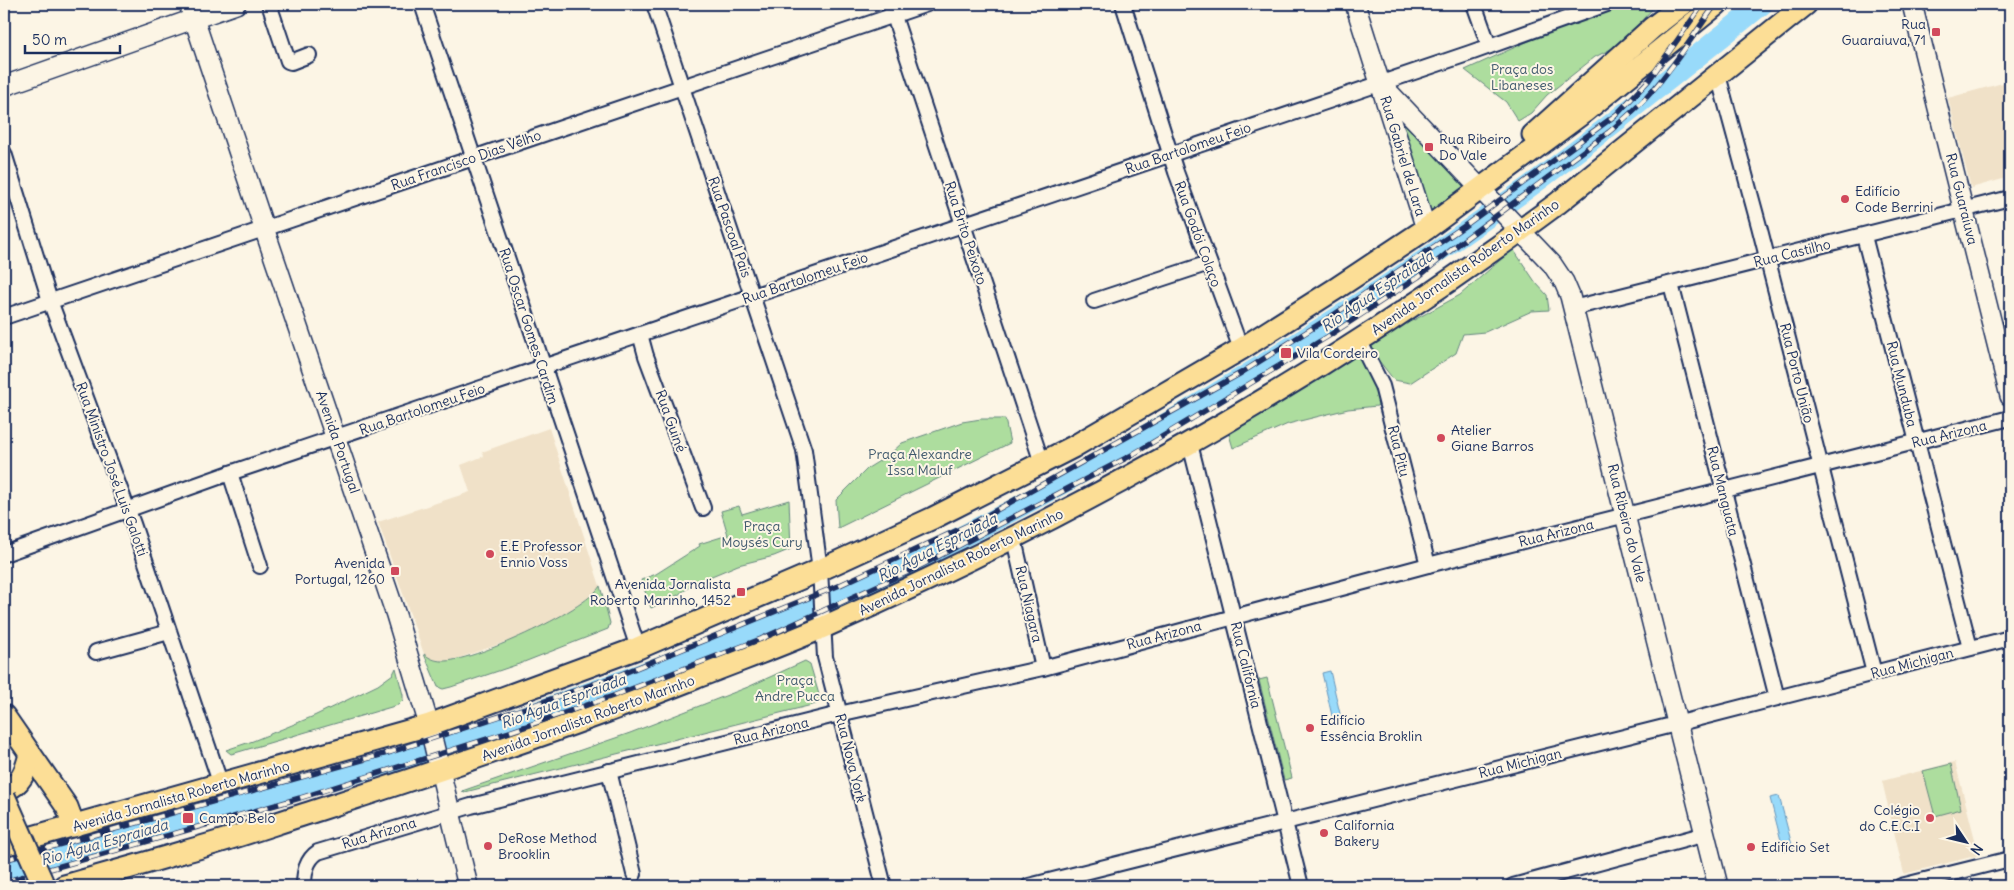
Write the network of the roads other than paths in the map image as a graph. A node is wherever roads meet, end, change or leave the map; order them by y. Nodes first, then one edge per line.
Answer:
1 (236, 4) edge
2 (269, 4) edge
3 (422, 4) edge
4 (654, 4) edge
5 (928, 4) edge
6 (1123, 4) edge
7 (1355, 4) edge
8 (1474, 4) edge
9 (1607, 4) edge
10 (1683, 4) edge
11 (1718, 4) edge
12 (1806, 4) edge
13 (1912, 4) edge
14 (1588, 7) edge
15 (892, 9) edge
16 (192, 10) edge
17 (1489, 46) junction
18 (309, 56) dead end
19 (1718, 75) junction
20 (1380, 83) junction
21 (4, 86) edge
22 (682, 87) junction
23 (4, 153) edge
24 (1170, 154) junction
25 (473, 158) junction
26 (1486, 194) junction
27 (2010, 198) edge
28 (1964, 210) junction
29 (962, 224) junction
30 (1514, 226) junction
31 (264, 228) junction
32 (1426, 229) junction
33 (1864, 236) junction
34 (1768, 259) junction
35 (1208, 263) junction
36 (1671, 284) junction
37 (753, 297) junction
38 (50, 301) junction
39 (1094, 301) dead end
40 (1573, 308) junction
41 (4, 317) edge
42 (640, 334) junction
43 (1359, 340) junction
44 (1241, 349) junction
45 (543, 367) junction
46 (2010, 396) edge
47 (2010, 418) edge
48 (336, 438) junction
49 (1917, 442) junction
50 (1190, 444) junction
51 (1042, 463) junction
52 (1821, 467) junction
53 (230, 473) junction
54 (1723, 492) junction
55 (703, 508) dead end
56 (127, 511) junction
57 (1625, 516) junction
58 (1014, 539) junction
59 (4, 554) edge
60 (1428, 565) junction
61 (260, 566) dead end
62 (821, 576) junction
63 (1233, 616) junction
64 (823, 622) junction
65 (169, 632) junction
66 (2010, 638) edge
67 (638, 648) junction
68 (1970, 648) junction
69 (96, 652) dead end
70 (1043, 668) junction
71 (1874, 673) junction
72 (1777, 698) junction
73 (839, 714) junction
74 (4, 716) edge
75 (1676, 724) junction
76 (430, 728) junction
77 (30, 754) junction
78 (439, 766) junction
79 (609, 771) junction
80 (221, 785) junction
81 (4, 791) edge
82 (4, 796) edge
83 (450, 812) junction
84 (1285, 822) junction
85 (74, 826) junction
86 (1706, 834) junction
87 (4, 846) edge
88 (2010, 859) edge
89 (122, 868) junction
90 (634, 874) dead end
91 (1926, 883) edge
92 (44, 886) edge
93 (64, 886) edge
94 (109, 886) edge
95 (304, 886) edge
96 (468, 886) edge
97 (884, 886) edge
98 (1029, 886) edge
99 (1301, 886) edge
100 (1513, 886) edge
101 (1718, 886) edge
102 (1901, 886) edge

1 - 16 street
2 - 18 street
3 - 25 street, Rua Oscar Gomes Cardim
4 - 22 street, Rua Pascoal Pais
5 - 15 street, Rua Francisco Dias Velho
6 - 24 street, Rua Godói Colaço
7 - 20 street, Rua Gabriel de Lara
8 - 17 street
9 - 14 street, Rua Bartolomeu Feio
10 - 26 main road
11 - 26 main road, Avenida Jornalista Roberto Marinho
12 - 19 main road, Avenida Jornalista Roberto Marinho
13 - 28 street, Rua Guaraíuva
14 - 17 street, Rua Bartolomeu Feio
15 - 22 street, Rua Francisco Dias Velho
15 - 29 street, Rua Brito Peixoto
16 - 21 street
16 - 31 street, Avenida Portugal
17 - 20 street, Rua Bartolomeu Feio
19 - 30 main road, Avenida Jornalista Roberto Marinho
19 - 34 street, Rua Porto União
20 - 24 street, Rua Bartolomeu Feio
20 - 26 street, Rua Gabriel de Lara
20 - 32 street, Rua Gabriel de Lara
22 - 25 street, Rua Francisco Dias Velho
22 - 37 street, Rua Pascoal Pais
23 - 38 street, Rua Ministro José Luis Galotti
24 - 29 street, Rua Bartolomeu Feio
24 - 35 street, Rua Godói Colaço
25 - 31 street, Rua Francisco Dias Velho
25 - 45 street, Rua Oscar Gomes Cardim
26 - 30 street, Rua Ribeiro do Vale
26 - 32 main road, Avenida Jornalista Roberto Marinho
27 - 28 street, Rua Castilho
28 - 33 street, Rua Castilho
28 - 46 street, Rua Guaraíuva
29 - 37 street, Rua Bartolomeu Feio
29 - 51 street, Rua Brito Peixoto
30 - 40 street, Rua Ribeiro do Vale
30 - 43 main road, Avenida Jornalista Roberto Marinho
31 - 38 street, Rua Francisco Dias Velho
31 - 48 street, Avenida Portugal
32 - 44 main road, Avenida Jornalista Roberto Marinho
33 - 34 street, Rua Castilho
33 - 49 street, Rua Munduba
34 - 36 street, Rua Castilho
34 - 52 street, Rua Porto União
35 - 39 street
35 - 44 street, Rua Godói Colaço
36 - 40 street, Rua Castilho
36 - 54 street, Rua Manguata
37 - 42 street, Rua Bartolomeu Feio
37 - 62 street, Rua Pascoal Pais
38 - 41 street, Rua Francisco Dias Velho
38 - 56 street, Rua Ministro José Luis Galotti
40 - 57 street, Rua Ribeiro do Vale
42 - 45 street, Rua Bartolomeu Feio
42 - 55 street, Rua Guiné
43 - 50 main road, Avenida Jornalista Roberto Marinho
43 - 60 street, Rua Pitu
44 - 51 main road, Avenida Jornalista Roberto Marinho
45 - 48 street, Rua Bartolomeu Feio
45 - 67 street, Rua Oscar Gomes Cardim
47 - 49 street, Rua Arizona
48 - 53 street, Rua Bartolomeu Feio
48 - 76 street, Avenida Portugal
49 - 52 street, Rua Arizona
49 - 68 street, Rua Munduba
50 - 58 main road, Avenida Jornalista Roberto Marinho
50 - 63 street, Rua Califórnia
51 - 62 main road, Avenida Jornalista Roberto Marinho
52 - 54 street, Rua Arizona
52 - 71 street, Rua Porto União
53 - 56 street, Rua Bartolomeu Feio
53 - 61 street
54 - 57 street, Rua Arizona
54 - 72 street, Rua Manguata
56 - 59 street, Rua Bartolomeu Feio
56 - 65 street, Rua Ministro José Luis Galotti
57 - 60 street, Rua Arizona
57 - 75 street, Rua Ribeiro do Vale
58 - 64 main road, Avenida Jornalista Roberto Marinho
58 - 70 street, Rua Niagara
60 - 63 street, Rua Arizona
62 - 64 street, Rua Nova York
62 - 67 main road, Avenida Jornalista Roberto Marinho
63 - 70 street, Rua Arizona
63 - 84 street, Rua Califórnia
64 - 73 street, Rua Nova York
64 - 78 main road, Avenida Jornalista Roberto Marinho
65 - 69 street
65 - 80 street, Rua Ministro José Luis Galotti
66 - 68 street, Rua Michigan
67 - 76 main road, Avenida Jornalista Roberto Marinho
68 - 71 street, Rua Michigan
70 - 73 street, Rua Arizona
71 - 72 street, Rua Michigan
72 - 75 street, Rua Michigan
73 - 79 street, Rua Arizona
73 - 97 street, Rua Nova York
74 - 77 main road
75 - 84 street, Rua Michigan
75 - 86 street, Rua Ribeiro do Vale
76 - 78 street, Avenida Portugal
76 - 80 main road, Avenida Jornalista Roberto Marinho
77 - 81 main road
77 - 85 main road
78 - 83 street, Avenida Portugal
78 - 89 main road, Avenida Jornalista Roberto Marinho
79 - 83 street, Rua Arizona
79 - 90 street
80 - 85 main road, Avenida Jornalista Roberto Marinho
82 - 92 main road, bridge
83 - 95 street, Rua Arizona
83 - 96 street, Avenida Portugal
84 - 98 street, Rua Michigan
84 - 99 street, Rua Califórnia
85 - 87 main road, Avenida Jornalista Roberto Marinho
86 - 100 street
86 - 101 street, Rua Ribeiro do Vale
88 - 91 street
89 - 93 main road, Avenida Jornalista Roberto Marinho
89 - 94 main road
91 - 102 street

